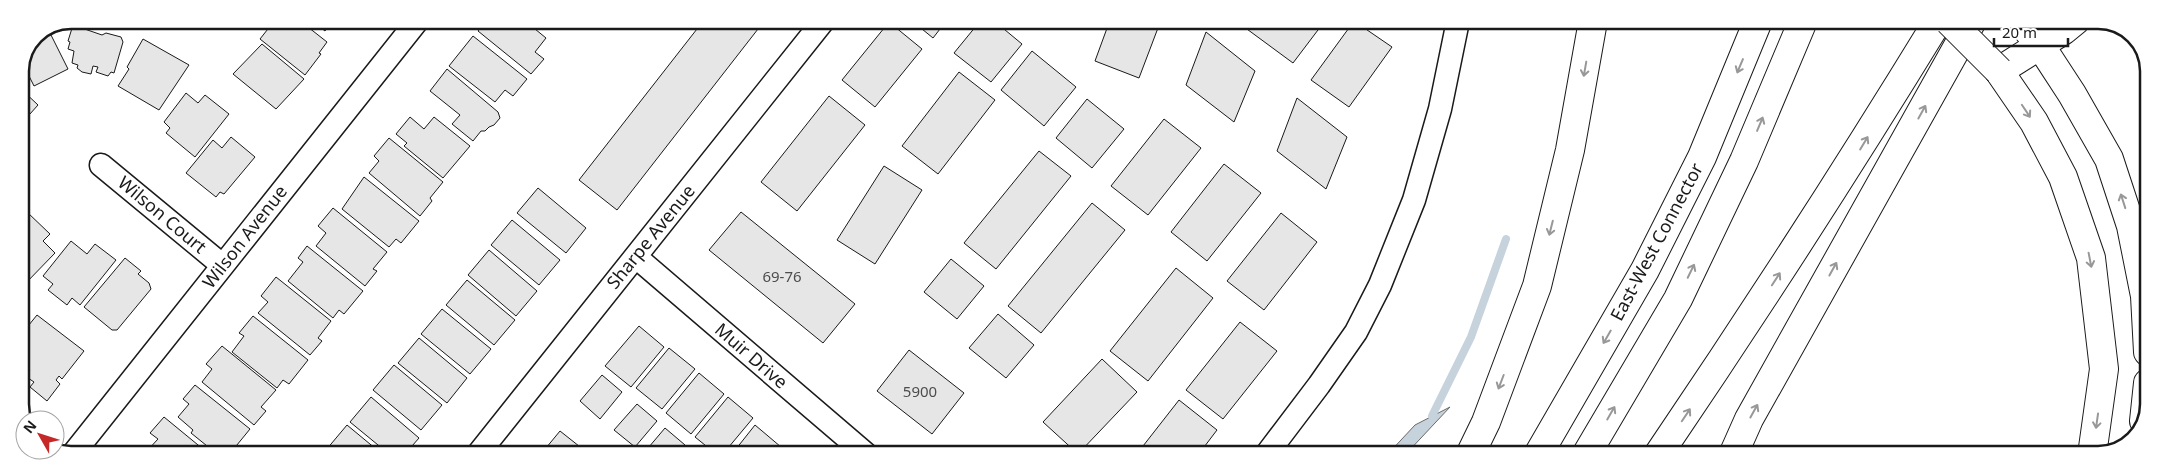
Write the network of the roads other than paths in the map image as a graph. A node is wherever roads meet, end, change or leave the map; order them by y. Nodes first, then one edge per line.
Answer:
1 (411, 29) edge
2 (817, 29) edge
3 (1456, 29) edge
4 (1592, 29) edge
5 (1755, 29) edge
6 (1800, 29) edge
7 (1933, 29) edge
8 (1957, 29) edge
9 (1968, 29) edge
10 (2027, 29) edge
11 (2065, 29) edge
12 (2040, 45) junction
13 (1999, 71) junction
14 (101, 165) dead end
15 (636, 257) junction
16 (222, 266) junction
17 (2140, 271) edge
18 (79, 446) edge
19 (484, 446) edge
20 (857, 446) edge
21 (1273, 446) edge
22 (1474, 446) edge
23 (1543, 446) edge
24 (1591, 446) edge
25 (1664, 446) edge
26 (1737, 446) edge
27 (2093, 446) edge

1 - 16 street, Wilson Avenue
2 - 15 street, Sharpe Avenue
3 - 21 street
4 -> 22 main road
5 -> 23 main road, East-West Connector
24 -> 6 main road
25 -> 7 main road
8 - 13 main road, bridge
26 -> 9 main road
10 - 12 main road
11 - 12 main road
12 - 13 main road
17 -> 12 main road
13 -> 27 main road
14 - 16 street, Wilson Court
15 - 19 street, Sharpe Avenue
15 - 20 street, Muir Drive
16 - 18 street, Wilson Avenue

